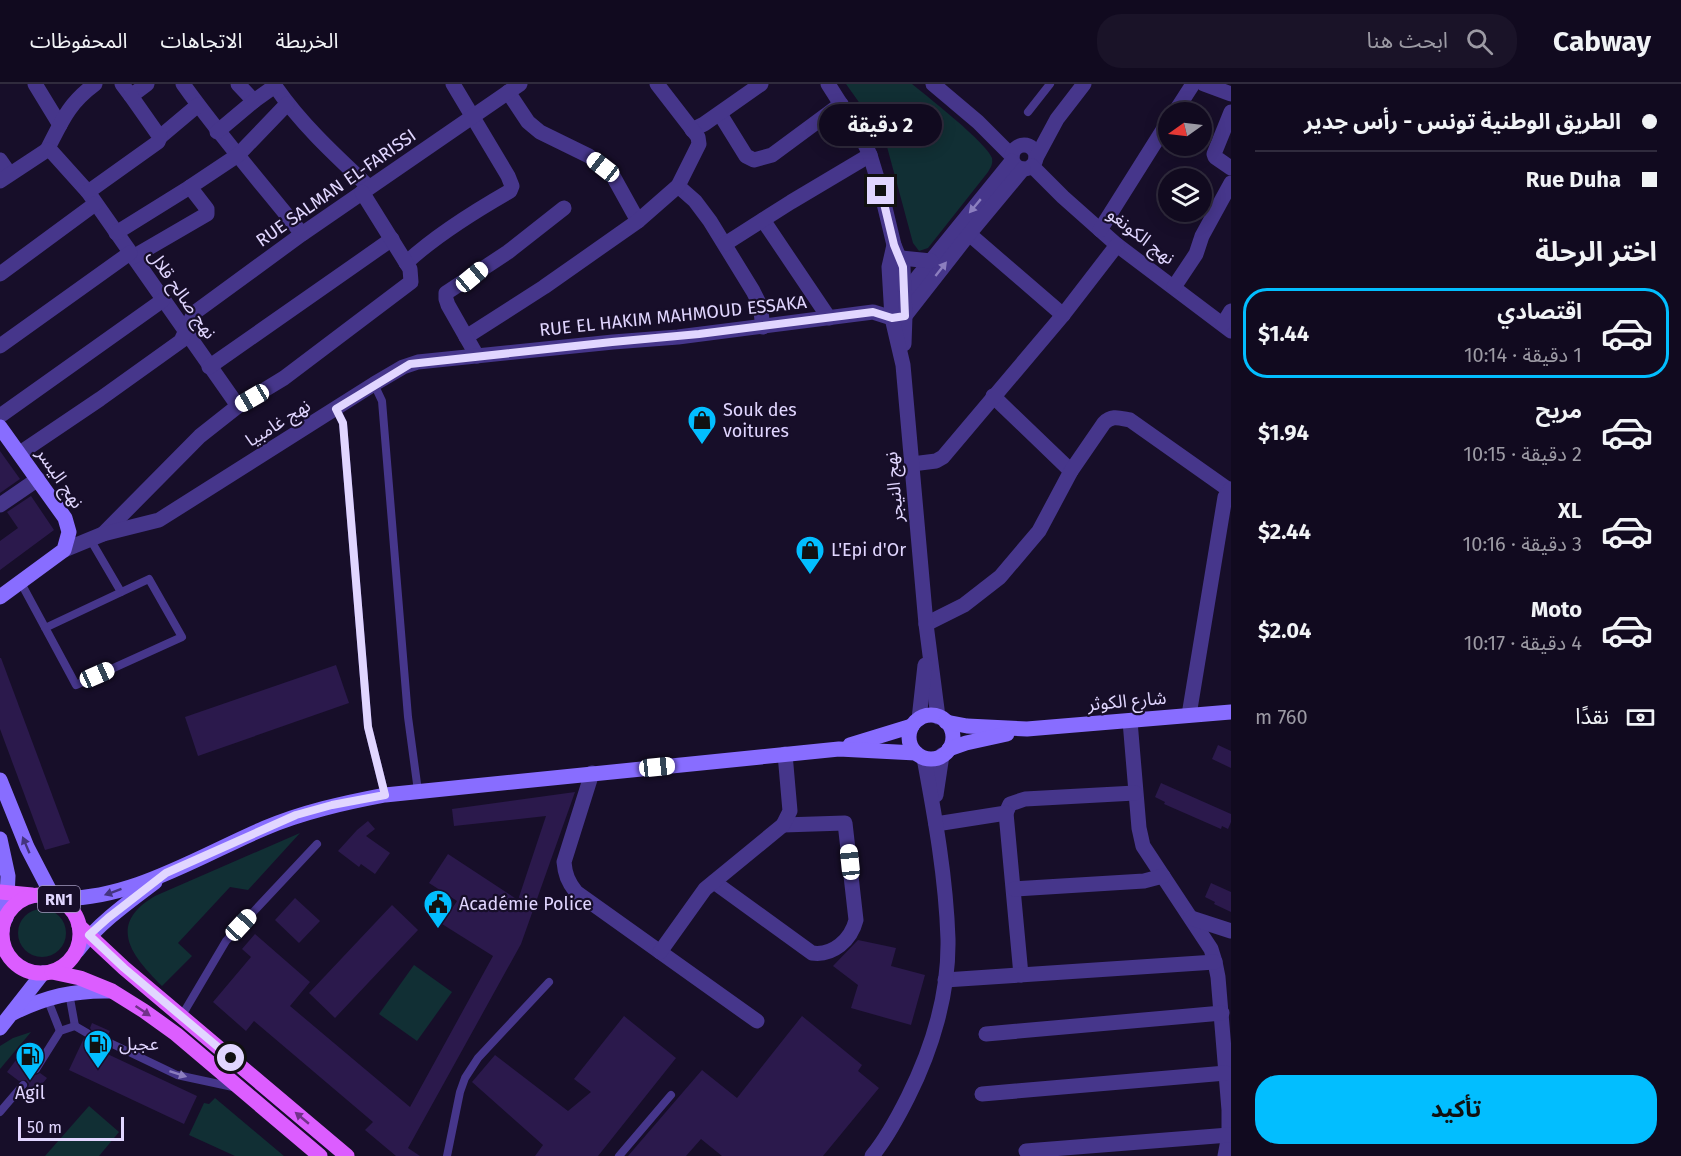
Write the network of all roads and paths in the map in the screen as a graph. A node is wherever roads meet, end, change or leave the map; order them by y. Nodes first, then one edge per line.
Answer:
1 (35, 84) edge
2 (95, 84) edge
3 (147, 84) edge
4 (183, 84) edge
5 (238, 84) edge
6 (453, 84) edge
7 (657, 84) edge
8 (761, 84) edge
9 (828, 84) edge
10 (933, 84) edge
11 (1050, 84) edge
12 (1084, 84) edge
13 (1193, 84) edge
14 (1204, 84) edge
15 (514, 88) edge
16 (126, 90) edge
17 (1231, 94) edge
18 (254, 100) junction
19 (1181, 102) edge
20 (287, 104) junction
21 (841, 104) junction
22 (198, 105) junction
23 (1028, 112) dead end
24 (1231, 112) edge
25 (720, 114) junction
26 (474, 116) junction
27 (60, 125) junction
28 (692, 130) junction
29 (217, 132) junction
30 (160, 137) junction
31 (1158, 138) edge
32 (47, 150) junction
33 (238, 154) junction
34 (870, 155) junction
35 (1023, 157) junction
36 (0, 160) edge
37 (1231, 168) edge
38 (5, 177) edge
39 (1231, 183) edge
40 (678, 186) junction
41 (190, 187) junction
42 (365, 190) junction
43 (92, 198) junction
44 (564, 208) dead end
45 (763, 220) junction
46 (638, 221) junction
47 (964, 230) junction
48 (1100, 230) junction
49 (116, 233) junction
50 (302, 234) junction
51 (392, 239) junction
52 (725, 244) junction
53 (1118, 245) junction
54 (897, 252) junction
55 (131, 255) junction
56 (931, 261) junction
57 (406, 263) junction
58 (0, 274) edge
59 (1174, 286) junction
60 (897, 298) junction
61 (163, 300) junction
62 (873, 312) junction
63 (1062, 315) junction
64 (899, 317) junction
65 (829, 318) junction
66 (1228, 322) edge
67 (763, 327) junction
68 (186, 333) junction
69 (466, 337) junction
70 (0, 346) edge
71 (477, 356) junction
72 (209, 367) junction
73 (374, 384) junction
74 (993, 396) junction
75 (238, 406) junction
76 (336, 409) junction
77 (0, 425) edge
78 (20, 453) junction
79 (912, 464) junction
80 (1071, 471) junction
81 (38, 478) junction
82 (1230, 490) edge
83 (0, 506) edge
84 (96, 536) junction
85 (64, 550) junction
86 (21, 583) junction
87 (121, 592) junction
88 (0, 597) edge
89 (926, 624) junction
90 (45, 628) junction
91 (927, 641) junction
92 (1231, 712) edge
93 (1189, 715) junction
94 (942, 719) junction
95 (1130, 721) junction
96 (916, 722) junction
97 (1027, 729) junction
98 (839, 749) junction
99 (946, 752) junction
100 (785, 754) junction
101 (920, 755) junction
102 (592, 773) junction
103 (0, 780) edge
104 (418, 791) junction
105 (1135, 793) junction
106 (385, 795) junction
107 (1006, 813) junction
108 (935, 817) junction
109 (783, 825) junction
110 (0, 839) edge
111 (317, 844) dead end
112 (166, 873) junction
113 (1163, 876) junction
114 (714, 882) junction
115 (1014, 889) junction
116 (4, 893) edge
117 (35, 896) junction
118 (55, 897) junction
119 (1191, 918) junction
120 (3, 929) edge
121 (84, 931) junction
122 (1231, 931) edge
123 (660, 952) junction
124 (0, 954) edge
125 (1215, 962) junction
126 (15, 963) junction
127 (47, 972) junction
128 (1021, 975) junction
129 (945, 981) junction
130 (549, 982) dead end
131 (112, 991) junction
132 (69, 993) junction
133 (47, 998) junction
134 (13, 1013) junction
135 (1222, 1014) junction
136 (181, 1017) junction
137 (757, 1021) dead end
138 (75, 1026) junction
139 (0, 1028) edge
140 (60, 1031) junction
141 (87, 1033) dead end
142 (986, 1034) dead end
143 (106, 1041) dead end
144 (36, 1070) dead end
145 (1228, 1070) edge
146 (23, 1084) dead end
147 (240, 1088) junction
148 (982, 1094) dead end
149 (671, 1095) dead end
150 (0, 1112) edge
151 (1229, 1136) junction
152 (1026, 1151) dead end
153 (314, 1153) edge
154 (877, 1155) edge
155 (346, 1156) edge
156 (447, 1156) edge
157 (619, 1156) edge
158 (1225, 1156) edge

1 - 27 street
2 - 27 street
3 - 16 street
4 - 22 street
5 - 18 street
6 - 26 street
7 - 28 street
8 - 25 street
9 - 21 street
10 - 35 street, نهج الكونغو
11 - 23 lane
12 - 35 street
13 - 19 street
14 - 17 street
15 - 26 street, RUE SALMAN EL-FARISSI
15 - 46 street
16 - 30 street
18 - 20 street
18 - 29 street
20 - 33 street
20 - 42 street
21 - 25 street
21 - 34 street
22 - 29 street
22 - 30 street
24 - 37 street
25 - 28 street
26 - 42 street, RUE SALMAN EL-FARISSI
26 - 57 street
27 - 32 street
28 - 40 street
29 - 33 street
30 - 43 street
31 - 48 street
32 - 38 street
32 - 43 street, نهج صالح قلال
33 - 41 street
33 - 50 street
34 - 45 street
34 - 54 street
35 - 47 street
35 - 48 street, نهج الكونغو
36 - 38 street
39 - 59 street
40 - 46 street
40 - 52 street
41 - 49 street
41 - 55 street
42 - 50 street, RUE SALMAN EL-FARISSI
42 - 51 street
43 - 49 street, نهج صالح قلال
43 - 58 street
44 - 69 street
45 - 52 street
45 - 65 street
46 - 69 street
47 - 56 street
47 - 63 street
64 -> 47 street
48 - 53 street, نهج الكونغو
49 - 55 street, نهج صالح قلال
50 - 68 street, RUE SALMAN EL-FARISSI
51 - 57 street
51 - 72 street
52 - 67 street
53 - 59 street, نهج الكونغو
53 - 63 street
54 - 56 street
54 - 60 street, نهج النيجر
55 - 61 street, نهج صالح قلال
55 - 70 street
56 - 60 street
57 - 75 street
59 - 66 street, نهج الكونغو
60 - 62 street
60 - 64 street, نهج النيجر
61 - 68 street, نهج صالح قلال
61 - 77 street
62 - 64 street
62 - 65 street, RUE EL HAKIM MAHMOUD ESSAKA
63 - 74 street
64 - 79 street, نهج النيجر
65 - 67 street, RUE EL HAKIM MAHMOUD ESSAKA
67 - 71 street, RUE EL HAKIM MAHMOUD ESSAKA
68 - 72 street, نهج صالح قلال
68 - 78 street, RUE SALMAN EL-FARISSI
69 - 71 street
71 - 73 street, نهج غامبيا
72 - 75 street, نهج صالح قلال
73 - 76 street, نهج غامبيا
73 - 104 lane
74 - 79 street
74 - 80 street
75 - 84 street
76 - 84 street, نهج غامبيا
76 - 106 lane
77 - 78 main road, نهج اليسر
78 - 81 main road, نهج اليسر
79 - 89 street, نهج النيجر
80 - 82 street
80 - 89 street
81 - 83 street
81 - 85 main road, نهج اليسر
82 - 93 street
84 - 85 street
84 - 87 lane
85 - 86 main road
86 - 88 main road
86 - 90 lane
87 - 90 lane
87 - 90 lane
89 - 91 street, نهج النيجر
91 - 94 street
91 - 96 street
92 - 93 main road, شارع الكوثر
93 - 95 main road, شارع الكوثر
94 - 96 main road
94 - 97 main road, شارع الكوثر
94 - 99 main road
95 - 97 main road, شارع الكوثر
95 - 105 street
96 - 98 main road
96 - 101 main road
97 - 99 main road, شارع الكوثر
98 - 100 main road
98 - 101 main road
99 - 101 main road
99 - 108 street
100 - 102 main road
100 - 109 street
101 - 108 street
102 - 104 main road
102 - 123 street
118 -> 103 main road
104 - 106 main road
105 - 107 street
105 - 113 street
106 - 112 main road
107 - 108 street
107 - 115 street
108 - 129 street
109 - 114 street
109 - 114 street
110 - 116 main road
111 - 136 lane
112 -> 118 main road
112 - 121 main road
113 - 115 street
113 - 119 street
114 - 123 street
115 - 128 street
116 - 117 main road, RN1
116 - 120 main road
117 - 118 main road, RN1
117 - 120 main road, RN1
118 - 121 main road, RN1
119 - 122 street
119 - 125 street
120 - 126 main road
121 - 127 main road
121 - 136 main road, RN1
123 - 137 street
124 - 126 main road
125 - 128 street
125 - 135 street
126 - 127 main road
127 - 131 main road
127 - 134 main road
128 - 129 street
129 - 154 street
130 - 156 lane
131 - 132 main road
131 -> 147 main road
132 - 133 main road
132 - 138 lane
133 - 134 main road
133 - 140 lane
134 - 139 main road
135 - 142 street
135 - 145 street
155 -> 136 main road, RN1
138 - 140 lane
138 - 141 lane
140 - 144 lane
143 -> 147 lane
145 - 148 street
145 - 151 street
146 - 150 lane
147 - 153 main road
149 - 157 lane
151 - 152 street
151 - 158 street

